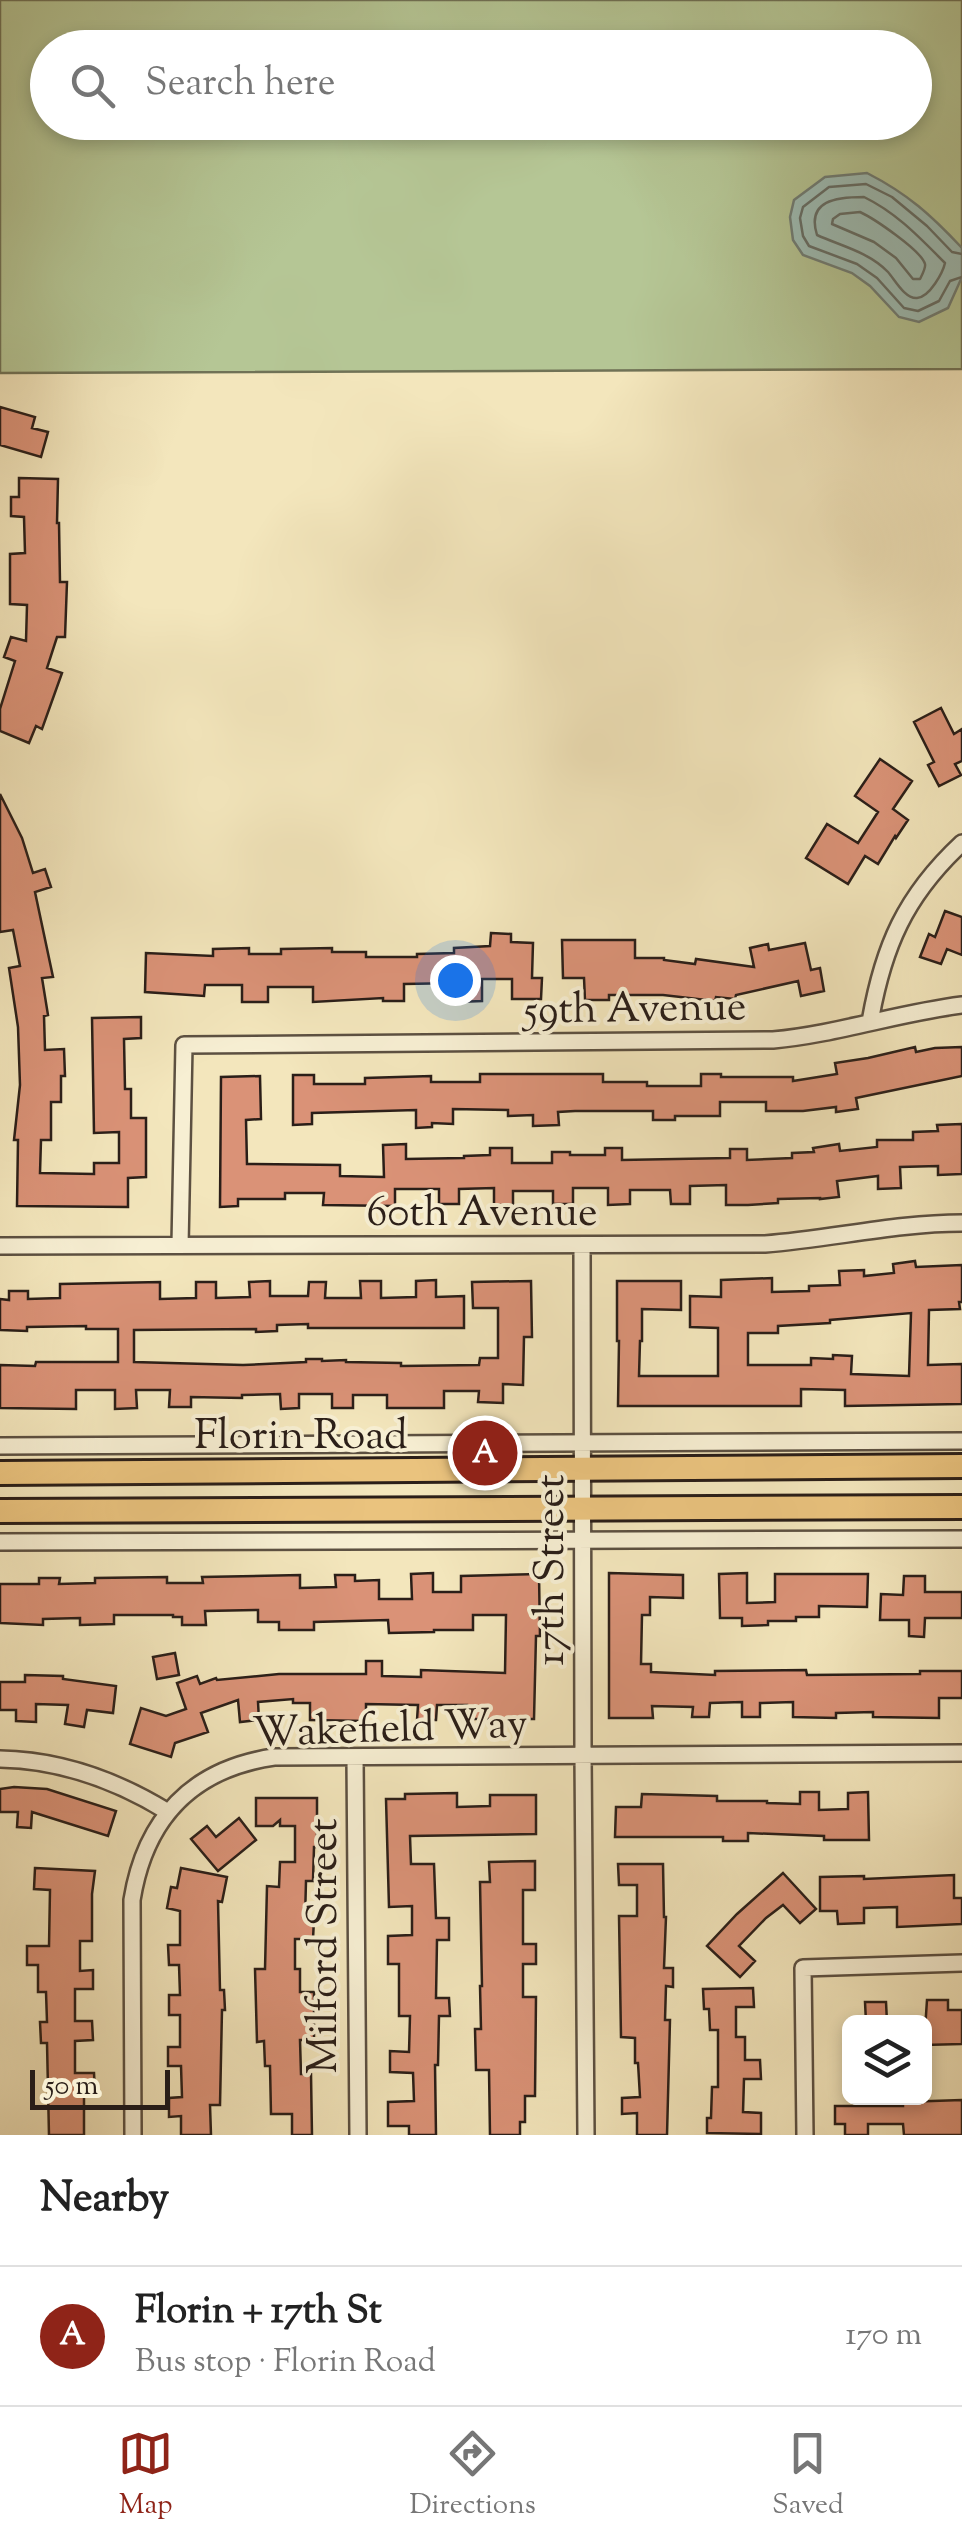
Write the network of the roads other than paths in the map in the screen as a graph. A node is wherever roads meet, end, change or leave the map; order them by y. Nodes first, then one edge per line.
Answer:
1 (962, 843) edge
2 (962, 1005) edge
3 (870, 1022) junction
4 (962, 1222) edge
5 (0, 1246) edge
6 (180, 1246) junction
7 (582, 1246) junction
8 (962, 1441) edge
9 (583, 1442) junction
10 (0, 1446) edge
11 (962, 1466) edge
12 (583, 1468) junction
13 (0, 1473) edge
14 (962, 1507) edge
15 (582, 1508) junction
16 (0, 1511) edge
17 (962, 1540) edge
18 (0, 1542) edge
19 (583, 1542) junction
20 (962, 1754) edge
21 (582, 1756) junction
22 (354, 1757) junction
23 (0, 1759) edge
24 (168, 1812) junction
25 (962, 1962) edge
26 (133, 2135) edge
27 (358, 2135) edge
28 (586, 2135) edge
29 (805, 2135) edge

1 - 3 street
2 - 3 street, 59th Avenue
3 - 6 street, 59th Avenue
4 - 7 street, 60th Avenue
5 - 6 street, 60th Avenue
6 - 7 street, 60th Avenue
7 - 9 street, 17th Street
8 - 9 street, Florin Road
9 - 10 street, Florin Road
9 - 12 street, 17th Street
11 - 12 main road, Florin Road
12 - 13 main road, Florin Road
12 - 15 street, 17th Street
14 - 15 main road, Florin Road
15 - 16 main road, Florin Road
15 - 19 street, 17th Street
17 - 19 street
18 - 19 street
19 - 21 street, 17th Street
20 - 21 street, Wakefield Way
21 - 22 street, Wakefield Way
21 - 28 street, 17th Street
22 - 24 street, Wakefield Way
22 - 27 street, Milford Street
23 - 24 street
24 - 26 street, Wakefield Way
25 - 29 street

